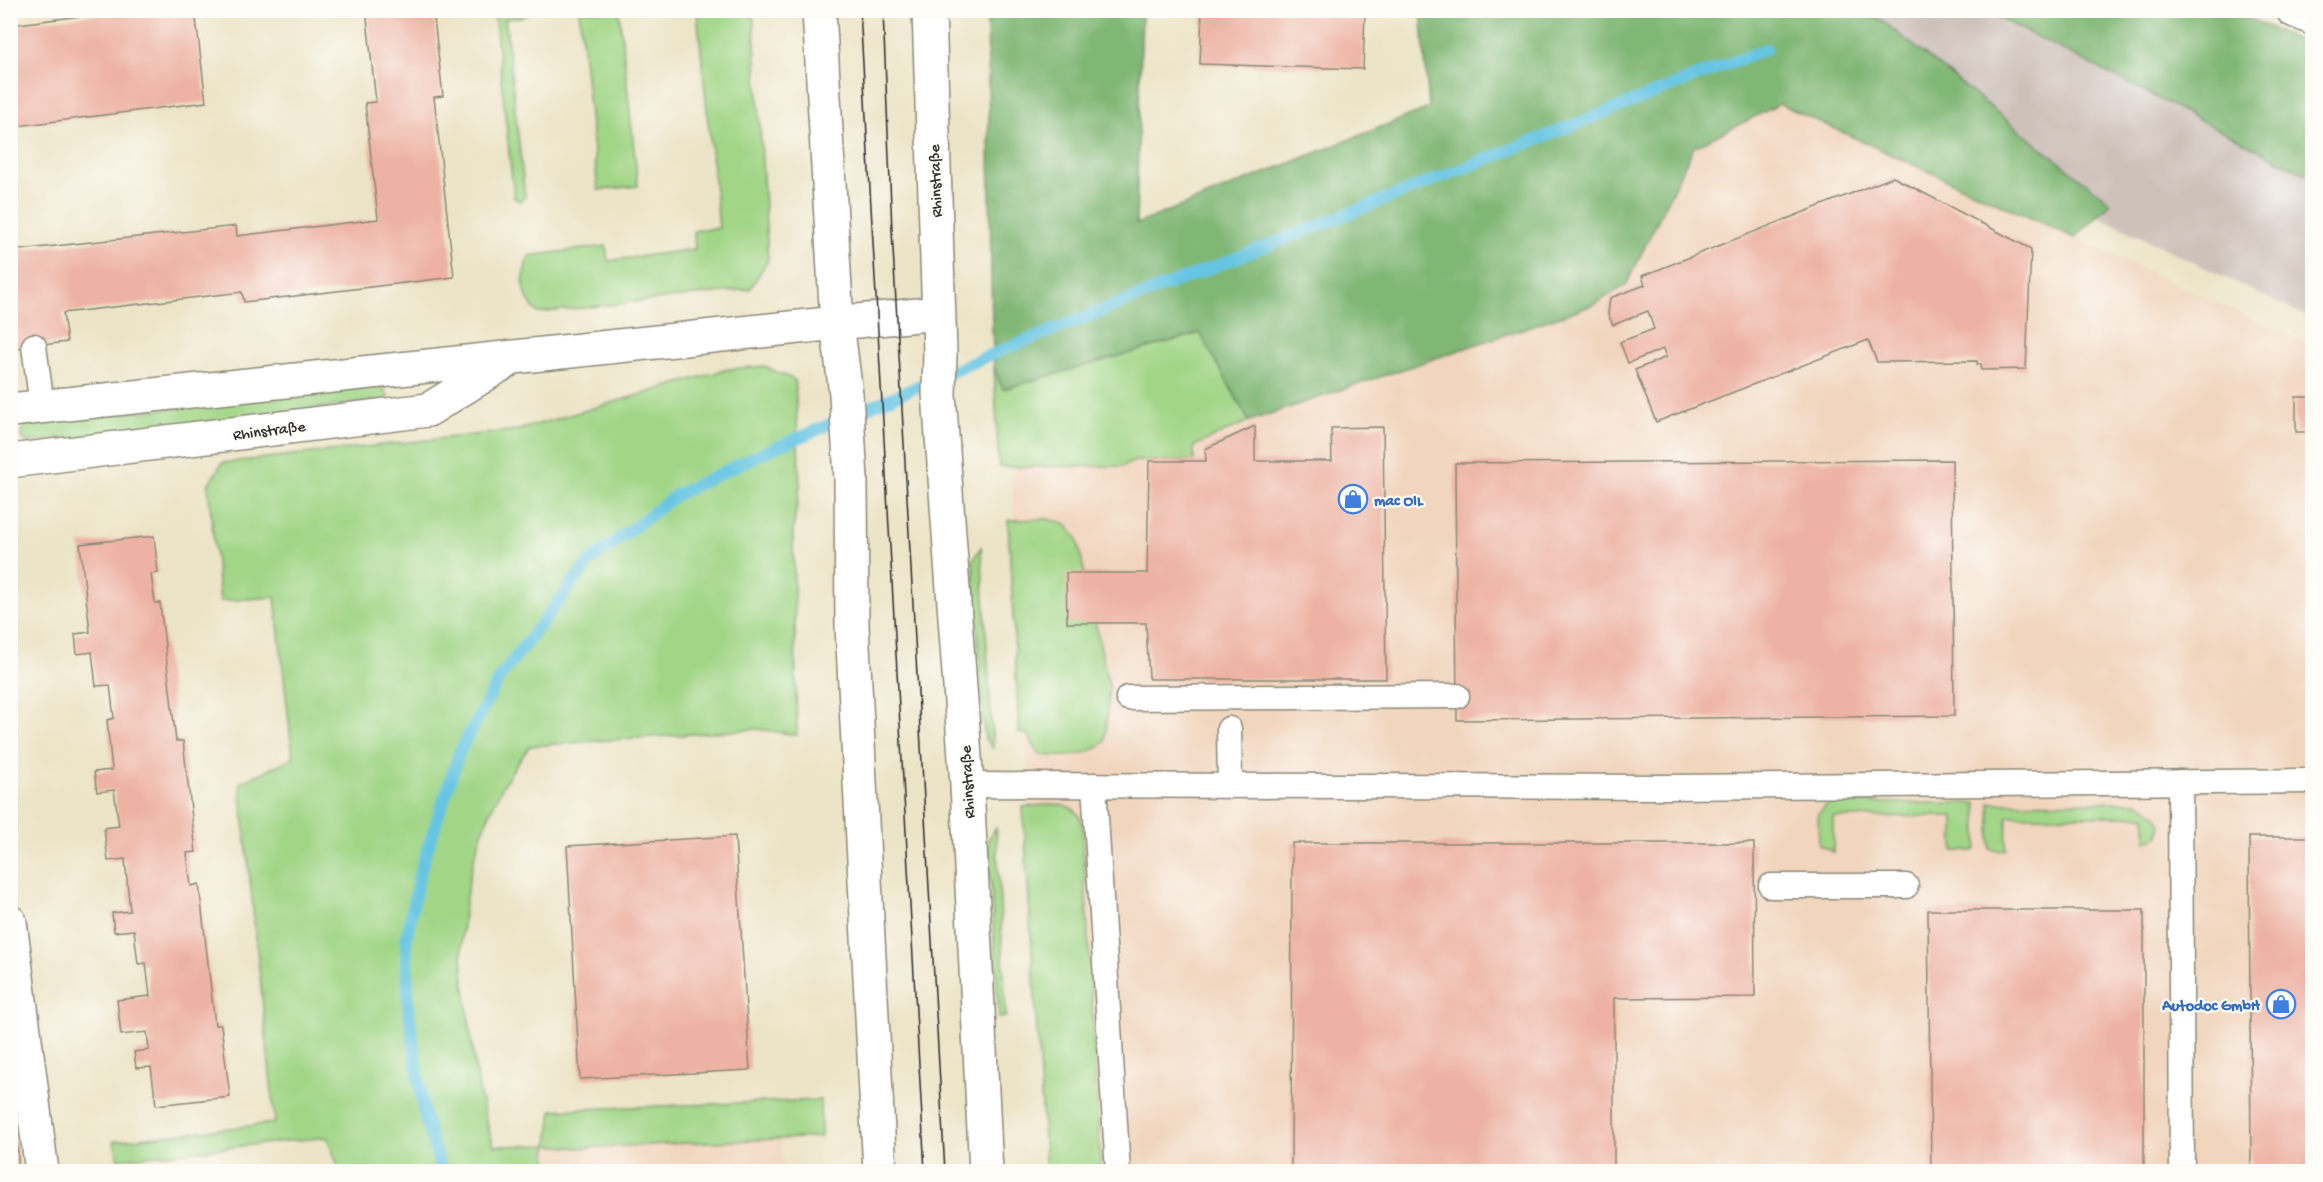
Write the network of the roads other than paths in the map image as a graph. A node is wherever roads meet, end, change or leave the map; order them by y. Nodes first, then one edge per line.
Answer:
1 (819, 10) edge
2 (929, 10) edge
3 (2294, 10) edge
4 (2313, 18) edge
5 (938, 313) junction
6 (837, 323) junction
7 (34, 346) dead end
8 (514, 357) junction
9 (26, 408) edge
10 (10, 461) edge
11 (1456, 696) dead end
12 (1128, 698) dead end
13 (1229, 729) dead end
14 (2313, 781) edge
15 (2181, 782) junction
16 (967, 785) junction
17 (1094, 785) junction
18 (1230, 785) junction
19 (1771, 886) dead end
20 (1906, 886) dead end
21 (10, 922) edge
22 (42, 1172) edge
23 (880, 1172) edge
24 (986, 1172) edge
25 (1118, 1172) edge
26 (2182, 1172) edge

1 - 6 main road
2 - 5 main road, Rhinstraße
3 - 4 main road
5 - 6 main road, Rhinstraße
5 - 16 main road, Rhinstraße
6 - 8 main road, Rhinstraße
6 - 23 main road
7 - 9 lane
8 - 9 main road, Rhinstraße
8 - 10 main road, Rhinstraße
11 - 12 lane
13 - 18 lane
14 - 15 lane
15 - 18 lane
15 - 26 lane
16 - 17 lane
16 - 24 main road, Rhinstraße
17 - 18 lane
17 - 25 lane
19 - 20 lane
21 - 22 main road

